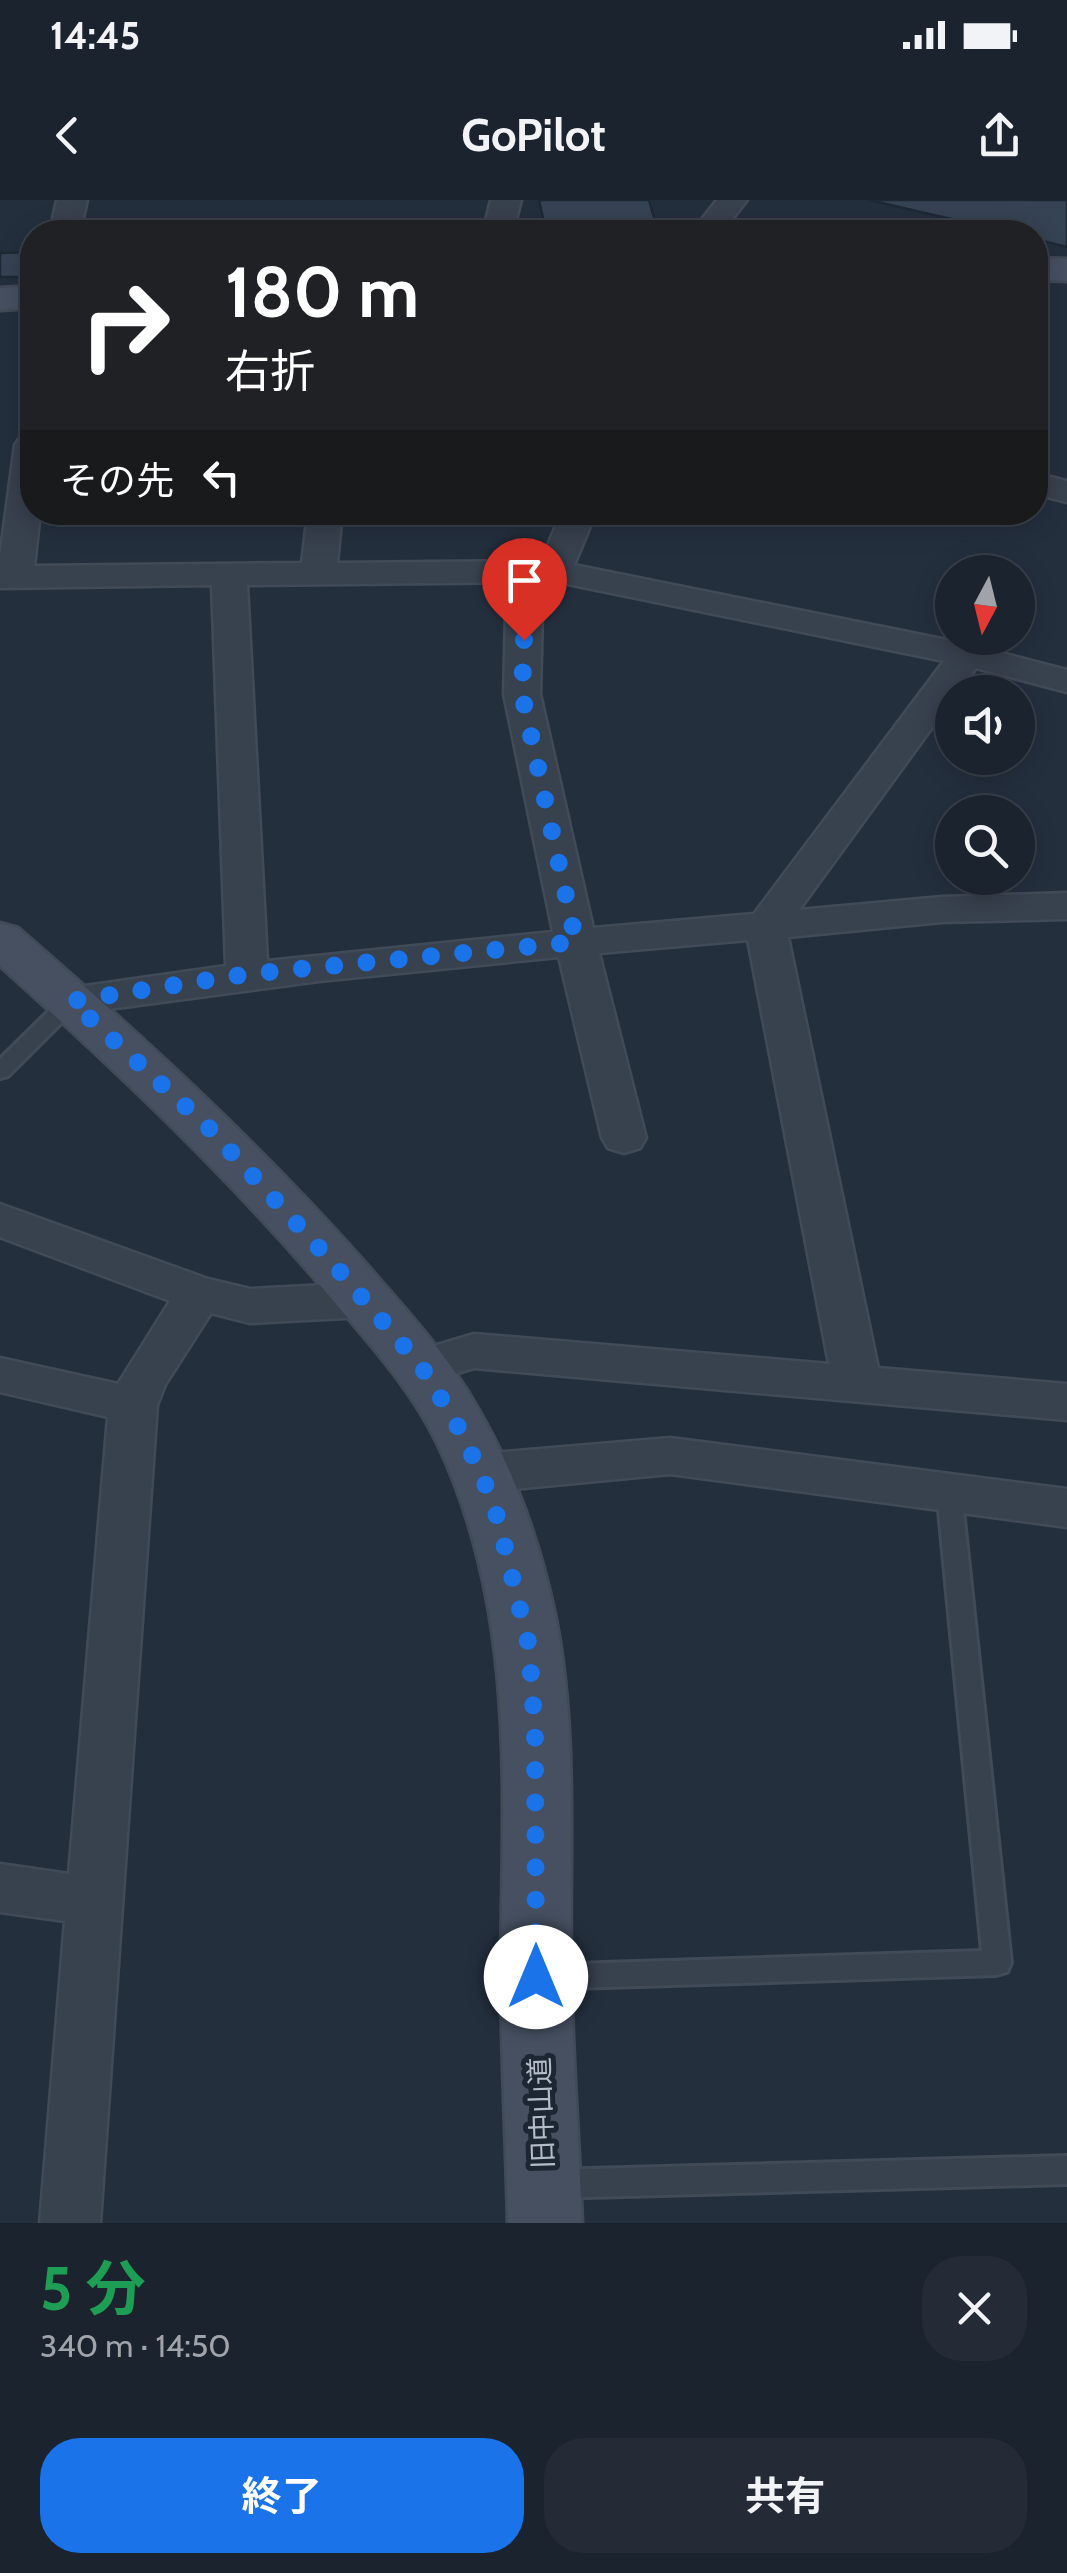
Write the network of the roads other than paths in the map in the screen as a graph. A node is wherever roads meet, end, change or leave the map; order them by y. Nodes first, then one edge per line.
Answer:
1 (732, 200) edge
2 (716, 220) edge
3 (20, 510) edge
4 (324, 525) edge
5 (574, 525) edge
6 (554, 571) junction
7 (318, 573) junction
8 (229, 574) junction
9 (8, 576) edge
10 (935, 648) edge
11 (967, 655) joint
12 (1067, 681) edge
13 (1067, 906) edge
14 (766, 927) junction
15 (0, 938) edge
16 (576, 942) junction
17 (248, 974) junction
18 (71, 1001) junction
19 (0, 1071) edge
20 (624, 1138) dead end
21 (4, 1226) edge
22 (199, 1294) junction
23 (364, 1300) junction
24 (421, 1366) junction
25 (0, 1375) edge
26 (857, 1384) junction
27 (1067, 1402) edge
28 (133, 1405) junction
29 (481, 1473) junction
30 (949, 1491) junction
31 (1067, 1508) edge
32 (0, 1888) edge
33 (95, 1901) junction
34 (536, 1977) junction
35 (1067, 2170) edge
36 (545, 2204) edge
37 (70, 2223) edge

1 - 2 street
3 - 9 street
4 - 7 street
5 - 6 street
6 - 7 street
6 - 10 street
6 - 16 street
7 - 8 street
8 - 9 street
8 - 17 street
11 - 12 street
11 - 14 street
13 - 14 street
14 - 16 street
14 - 26 street
15 - 18 main road, 旧中山道
16 - 17 street
16 - 20 street
17 - 18 street
18 - 19 lane
18 - 23 main road, 旧中山道
21 - 22 street
22 - 23 street
22 - 28 street
23 - 24 main road, 旧中山道
24 - 26 street
24 - 29 main road, 旧中山道
25 - 28 street
26 - 27 street
28 - 33 street
29 - 30 street
29 - 34 main road, 旧中山道
30 - 31 street
30 - 34 lane
32 - 33 street
33 - 37 street
34 - 36 main road, 旧中山道
35 - 36 lane

